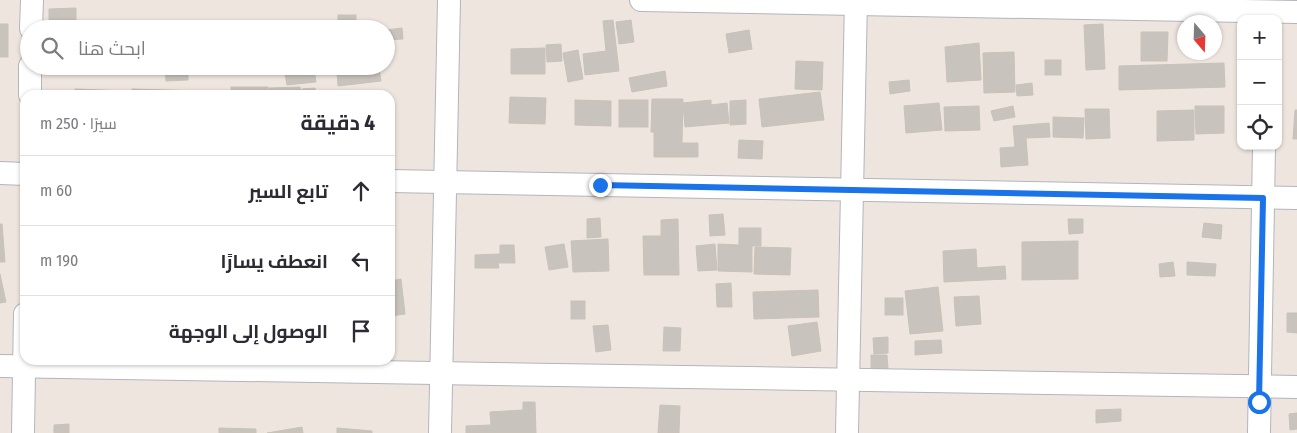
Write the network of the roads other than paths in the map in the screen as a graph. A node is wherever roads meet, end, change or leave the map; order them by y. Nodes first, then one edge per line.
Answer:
1 (32, 0) edge
2 (449, 0) edge
3 (641, 0) edge
4 (856, 2) edge
5 (1266, 10) edge
6 (1297, 12) edge
7 (31, 20) edge
8 (30, 75) edge
9 (30, 90) edge
10 (1264, 150) edge
11 (0, 173) edge
12 (20, 174) edge
13 (395, 181) edge
14 (445, 182) junction
15 (852, 190) junction
16 (1263, 198) junction
17 (1297, 198) edge
18 (0, 366) edge
19 (24, 366) junction
20 (441, 373) junction
21 (848, 380) junction
22 (1259, 386) junction
23 (1297, 387) edge
24 (22, 433) edge
25 (440, 433) edge
26 (847, 433) edge
27 (1259, 433) edge

1 - 7 street
2 - 14 street
3 - 4 street
4 - 5 street
4 - 15 street
5 - 6 street
8 - 9 street
10 - 16 street
11 - 12 street
13 - 14 street
14 - 15 street
14 - 20 street
15 - 16 street
15 - 21 street
16 - 17 street
16 - 22 street
18 - 19 street
19 - 20 street
19 - 24 street
20 - 21 street
20 - 25 street
21 - 22 street
21 - 26 street
22 - 23 street
22 - 27 street

